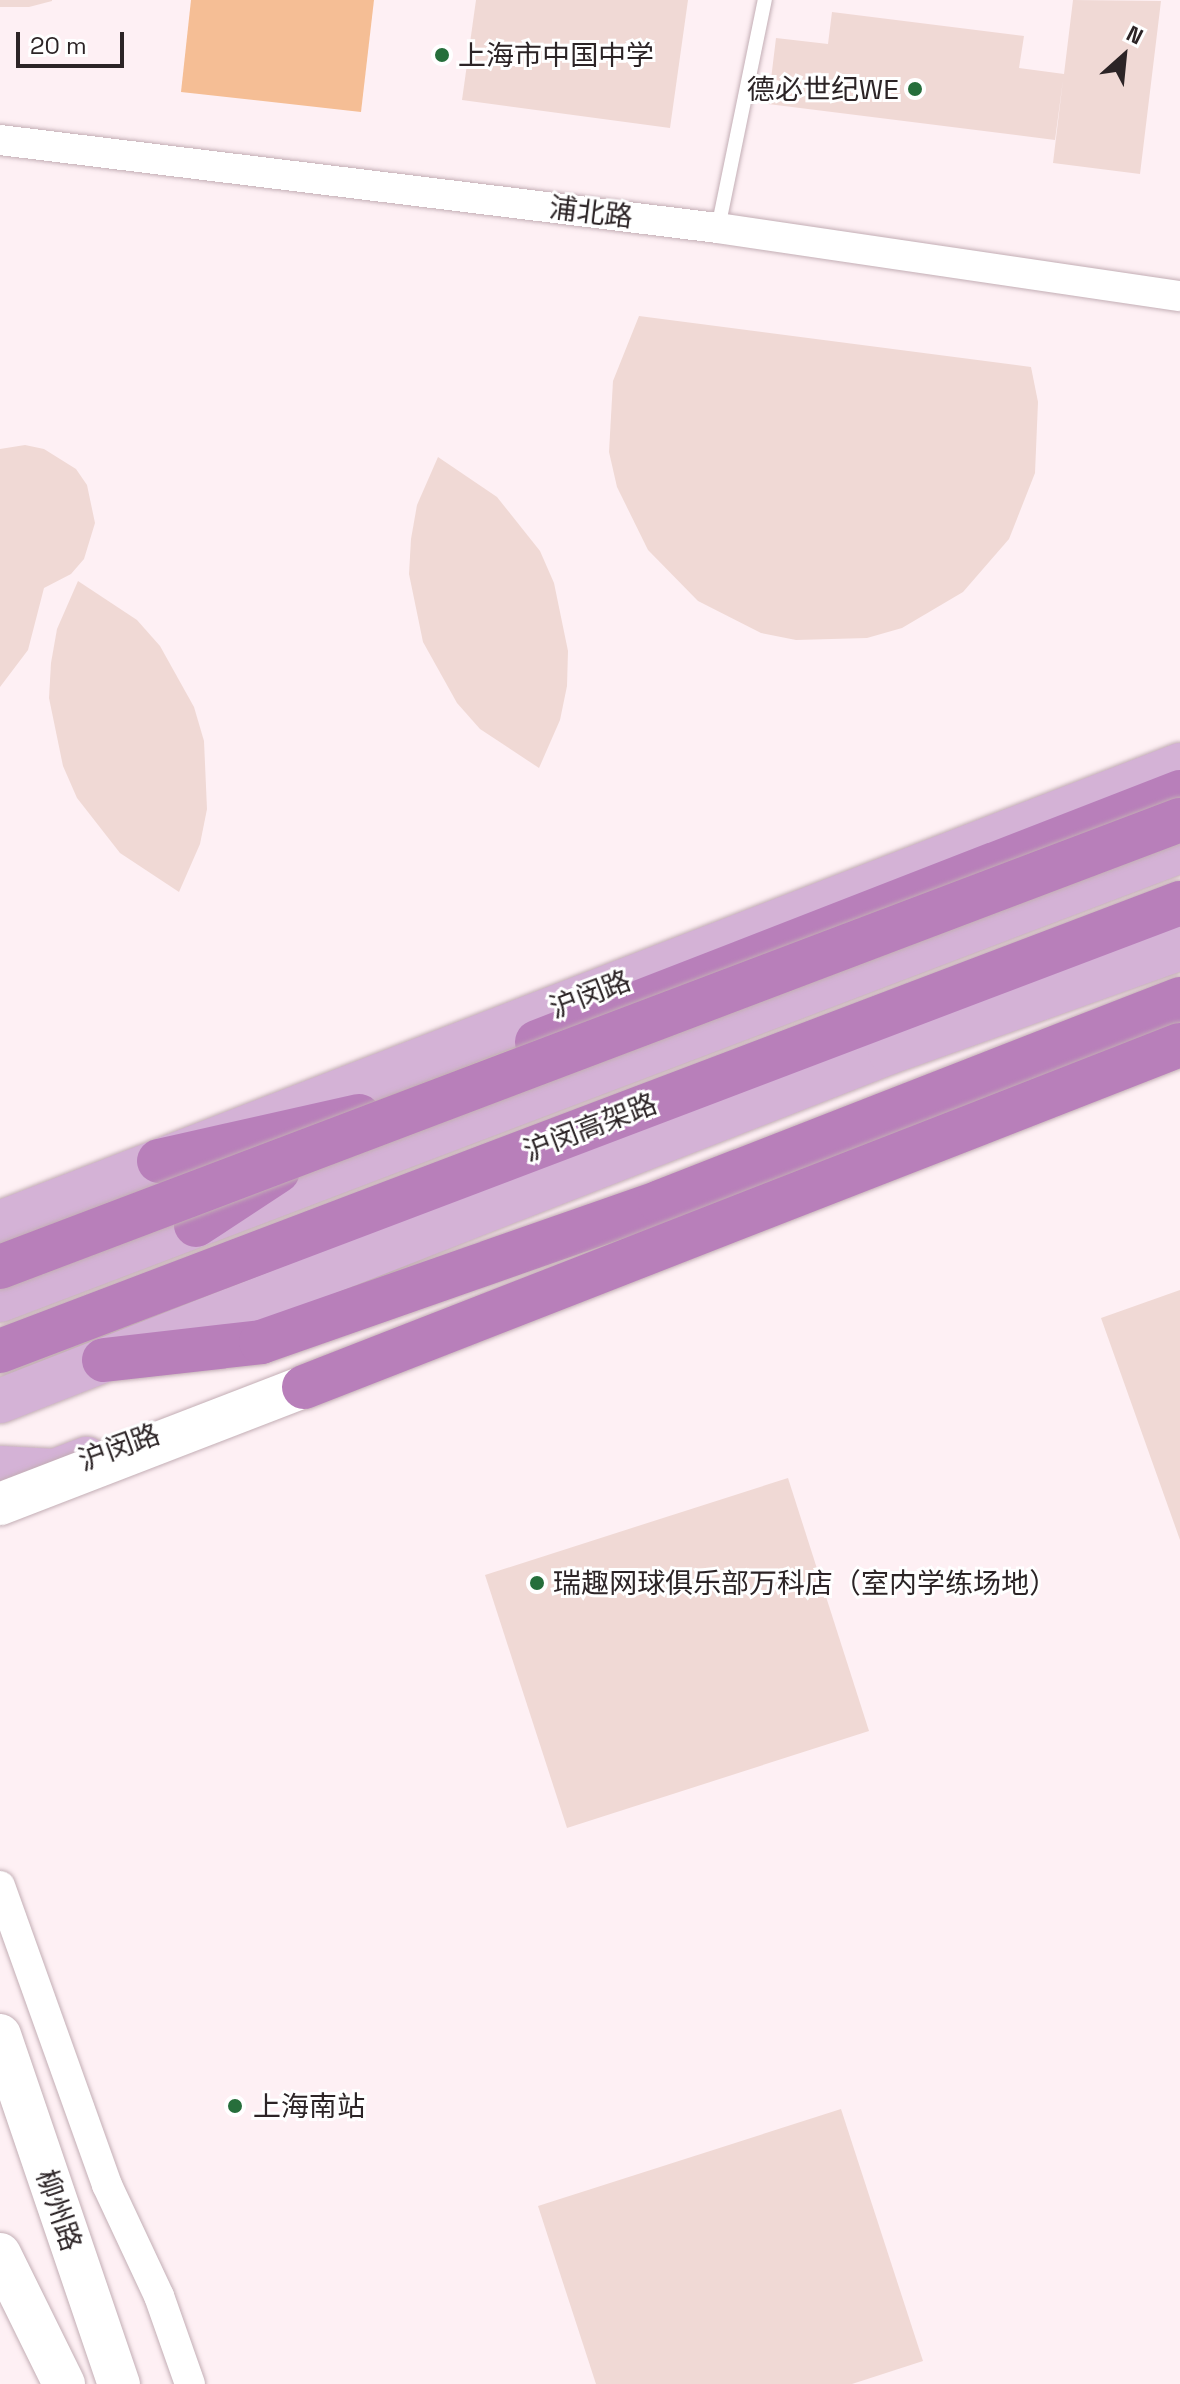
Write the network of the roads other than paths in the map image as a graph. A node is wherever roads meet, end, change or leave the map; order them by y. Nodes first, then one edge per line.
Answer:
1 (765, 0) edge
2 (0, 140) edge
3 (718, 228) junction
4 (1180, 296) edge
5 (1180, 765) edge
6 (1180, 792) edge
7 (1180, 820) edge
8 (1180, 851) edge
9 (1180, 903) edge
10 (1180, 948) edge
11 (1180, 999) edge
12 (1180, 1045) edge
13 (1180, 1053) edge
14 (363, 1115) junction
15 (159, 1161) junction
16 (122, 1218) junction
17 (0, 1223) edge
18 (196, 1225) junction
19 (0, 1251) edge
20 (0, 1267) edge
21 (0, 1300) edge
22 (0, 1351) edge
23 (104, 1360) junction
24 (304, 1387) joint
25 (0, 1401) edge
26 (0, 1468) edge
27 (0, 1504) edge
28 (0, 1886) edge
29 (0, 2035) edge
30 (0, 2254) edge
31 (64, 2384) edge
32 (119, 2384) edge
33 (190, 2384) edge

1 - 3 lane
2 - 3 street, 浦北路
3 - 4 street, 浦北路
5 - 15 main road, 沪闵路
6 - 14 highway
7 - 16 highway, bridge
8 - 18 main road
9 - 22 highway, 沪闵高架路
10 - 23 main road
11 - 23 highway
12 - 24 highway, bridge
13 - 26 main road, 沪闵路
14 - 15 highway
14 - 18 highway
15 - 17 main road, 沪闵路
16 - 19 street, bridge
16 - 20 highway, bridge
18 - 21 main road
23 - 25 main road
24 - 27 street, bridge
28 - 33 street
29 - 32 street, 柳州路
30 - 31 street

